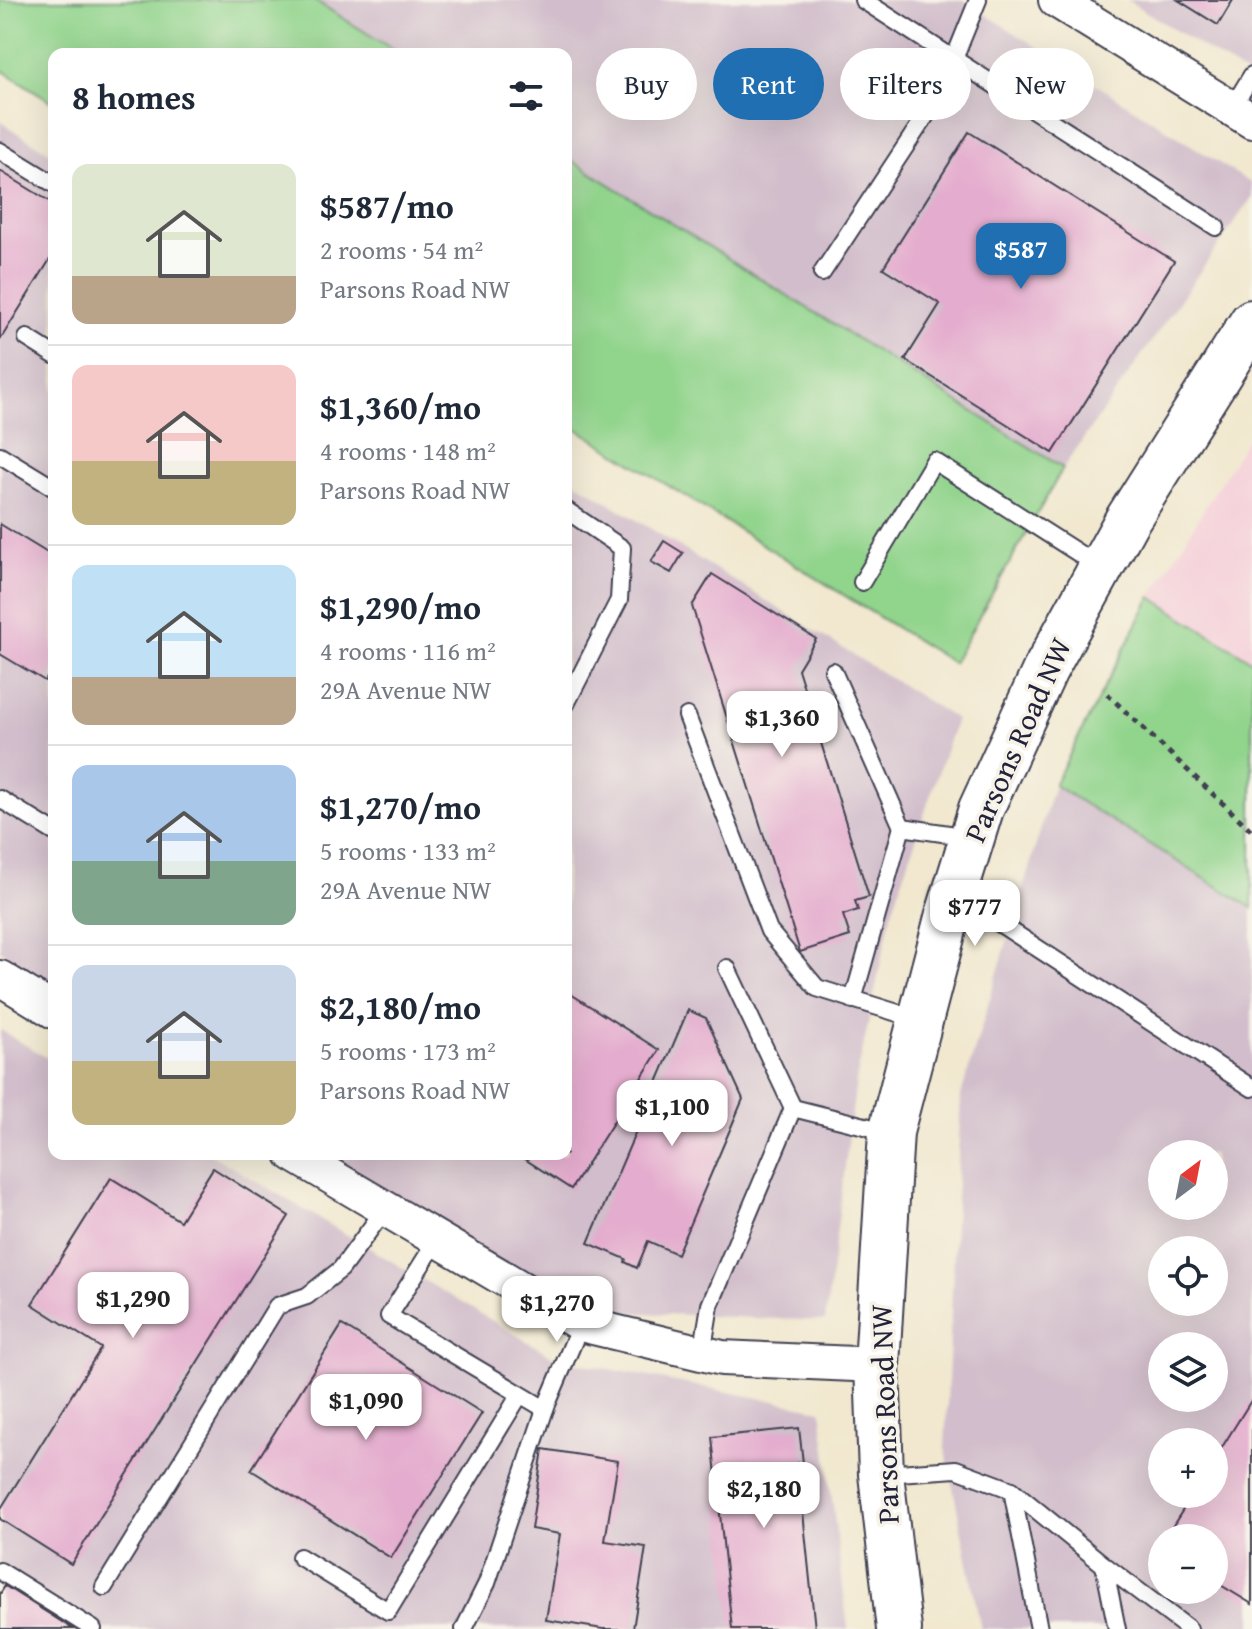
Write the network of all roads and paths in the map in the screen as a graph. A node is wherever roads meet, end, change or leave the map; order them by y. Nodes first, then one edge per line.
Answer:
1 (863, 0) edge
2 (978, 0) edge
3 (1068, 3) edge
4 (937, 48) edge
5 (958, 48) edge
6 (971, 70) edge
7 (1252, 75) edge
8 (1242, 115) edge
9 (923, 120) edge
10 (0, 151) edge
11 (48, 180) edge
12 (1216, 227) dead end
13 (822, 273) dead end
14 (1252, 322) edge
15 (27, 338) dead end
16 (48, 351) edge
17 (0, 455) edge
18 (48, 484) edge
19 (572, 514) edge
20 (1100, 567) junction
21 (862, 582) dead end
22 (833, 671) dead end
23 (572, 692) edge
24 (1107, 694) dead end
25 (687, 716) dead end
26 (0, 799) edge
27 (902, 827) junction
28 (48, 828) edge
29 (1252, 831) edge
30 (972, 838) junction
31 (955, 894) junction
32 (727, 968) dead end
33 (0, 978) edge
34 (853, 1000) junction
35 (48, 1007) edge
36 (921, 1020) junction
37 (1252, 1088) edge
38 (793, 1108) junction
39 (891, 1132) junction
40 (307, 1160) edge
41 (385, 1209) junction
42 (437, 1240) junction
43 (581, 1324) junction
44 (702, 1354) junction
45 (877, 1365) junction
46 (519, 1396) junction
47 (545, 1409) junction
48 (881, 1474) junction
49 (1012, 1490) junction
50 (300, 1557) dead end
51 (1104, 1565) junction
52 (0, 1571) edge
53 (104, 1587) dead end
54 (93, 1629) edge
55 (464, 1629) edge
56 (899, 1629) edge
57 (1039, 1629) edge
58 (1117, 1629) edge
59 (1189, 1629) edge

1 - 4 lane
2 - 5 lane
3 - 8 street
6 - 12 lane
7 - 8 lane
9 - 13 lane
10 - 11 lane
14 - 20 main road, Parsons Road NW
15 - 16 lane
17 - 18 lane
19 - 23 lane
20 - 21 lane
20 - 30 main road, Parsons Road NW
22 - 27 lane
24 - 29 path
25 - 34 lane
26 - 28 lane
27 - 30 lane
27 - 34 lane
30 - 31 main road, Parsons Road NW
31 - 36 main road, Parsons Road NW
31 - 37 lane
32 - 38 lane
33 - 35 street
34 - 36 lane
36 - 39 main road, Parsons Road NW
38 - 39 lane
38 - 44 lane
39 - 45 main road, Parsons Road NW
40 - 41 street
41 - 42 street
41 - 53 lane
42 - 43 street
42 - 46 lane
43 - 44 street
43 - 47 lane
44 - 45 street
45 - 48 main road, Parsons Road NW
46 - 47 lane
46 - 50 lane
47 - 55 lane
48 - 49 lane
48 - 56 main road, Parsons Road NW
49 - 51 lane
49 - 57 lane
51 - 58 lane
51 - 59 lane
52 - 54 lane

